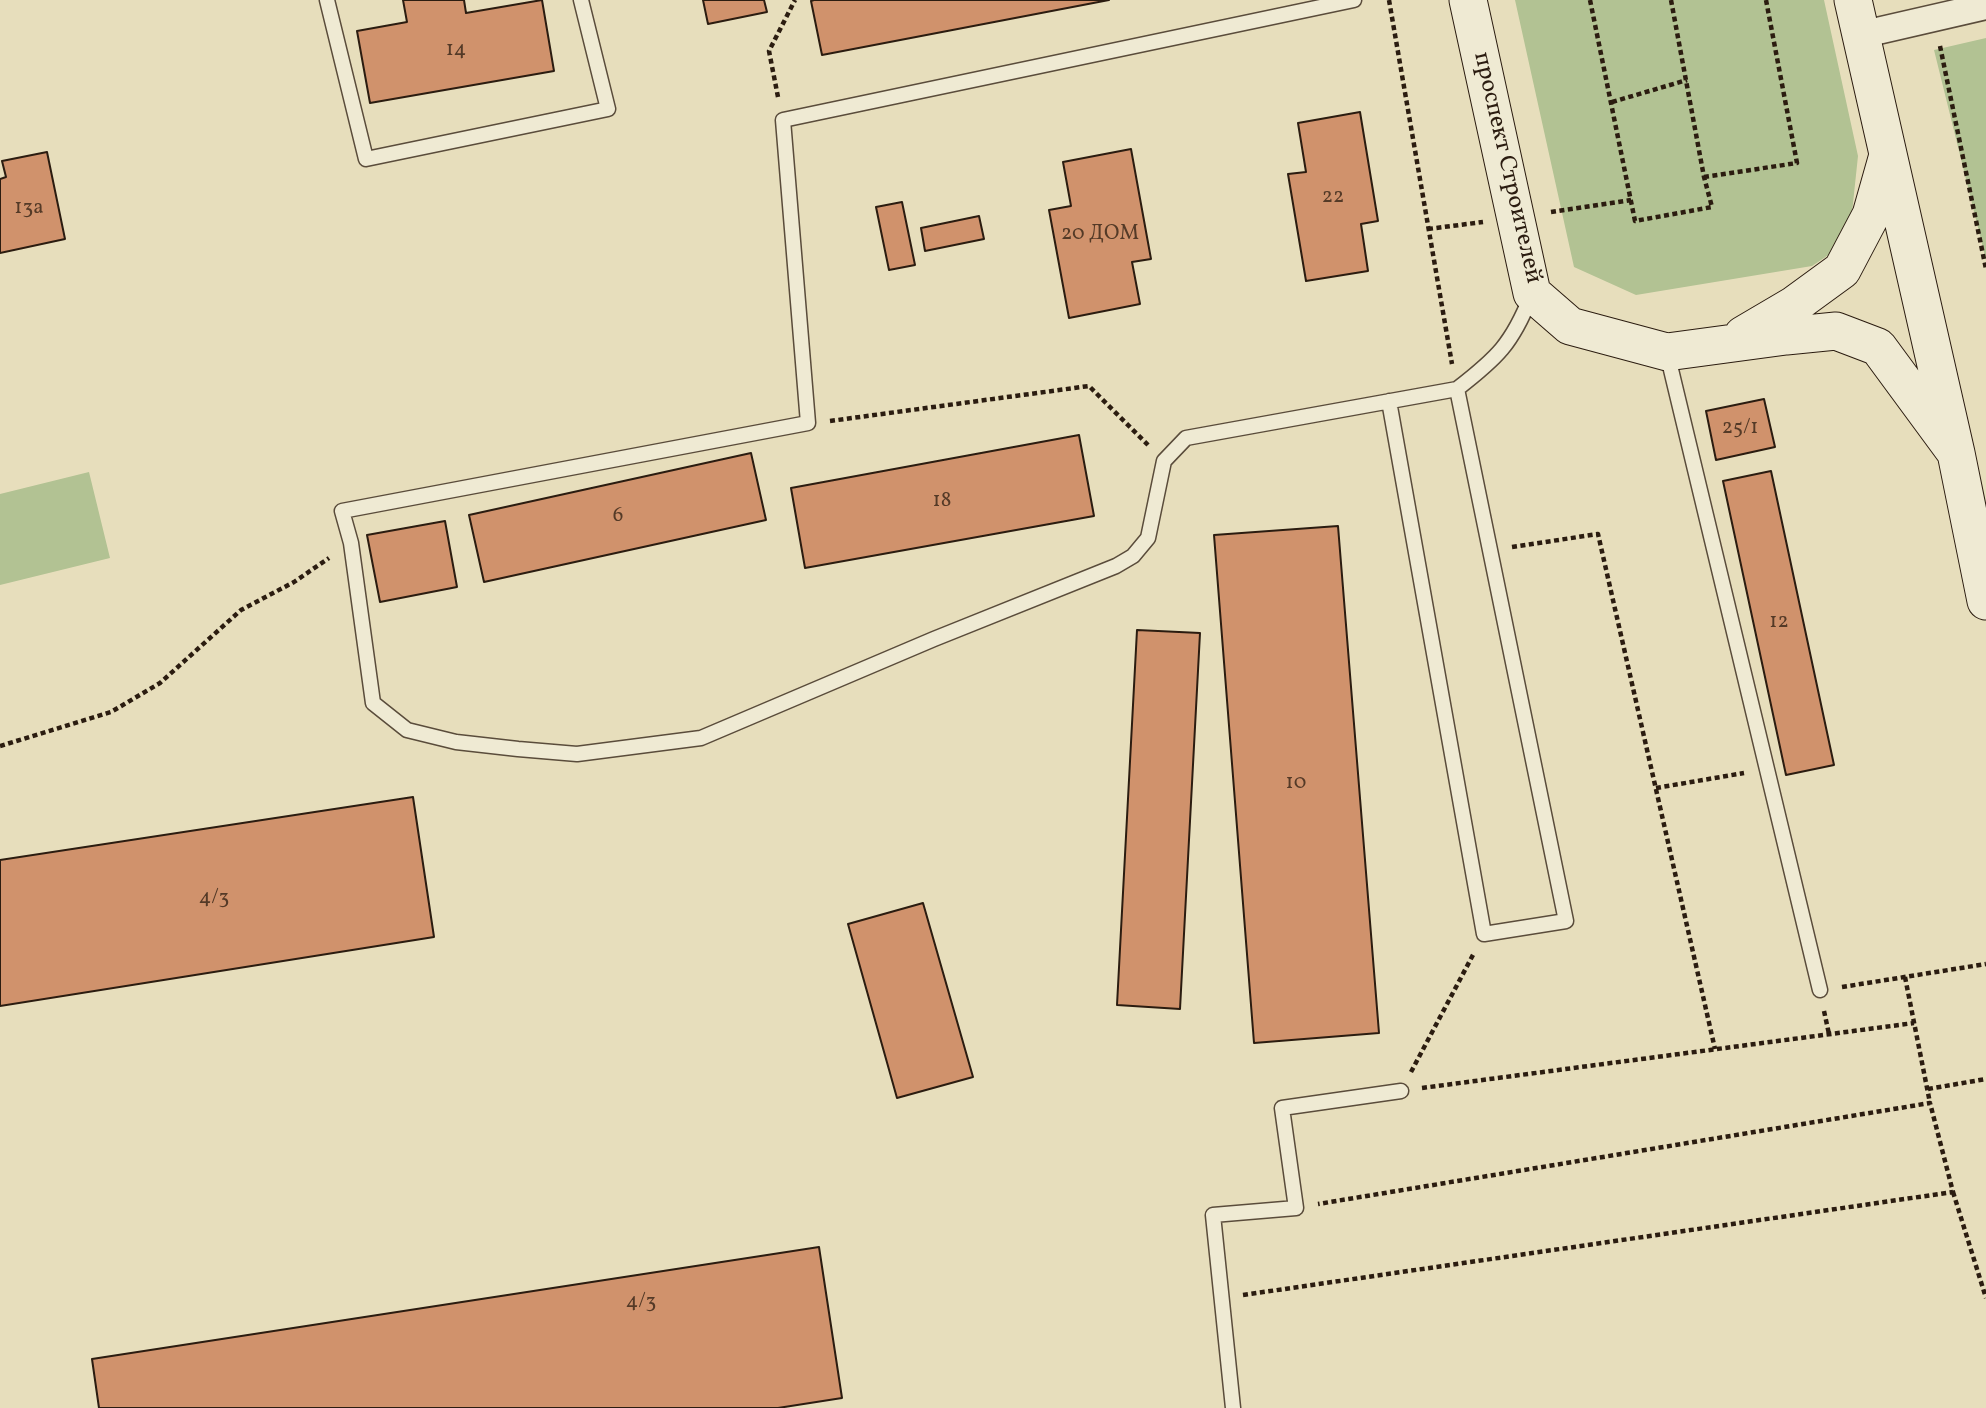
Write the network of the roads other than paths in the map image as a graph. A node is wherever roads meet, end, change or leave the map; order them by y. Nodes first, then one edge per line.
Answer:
1 (327, 0) edge
2 (581, 0) edge
3 (1354, 0) edge
4 (1468, 0) edge
5 (1986, 6) edge
6 (1857, 18) edge
7 (1889, 151) junction
8 (1532, 293) junction
9 (1730, 343) junction
10 (1667, 352) junction
11 (1457, 389) junction
12 (1389, 401) junction
13 (1956, 453) junction
14 (1986, 601) edge
15 (1820, 990) road end
16 (1401, 1091) road end
17 (1233, 1408) edge

1 - 2 lane
3 - 12 lane
4 - 8 main road, проспект Строителей
5 - 6 street
6 - 7 main road, проспект Строителей
7 - 9 main road, проспект Строителей
7 - 13 main road, проспект Строителей
8 - 10 main road, проспект Строителей
8 - 11 lane
9 - 10 main road, проспект Строителей
9 - 13 main road, проспект Строителей
10 - 15 lane
11 - 12 lane
11 - 12 lane
13 - 14 main road, проспект Строителей
16 - 17 lane

